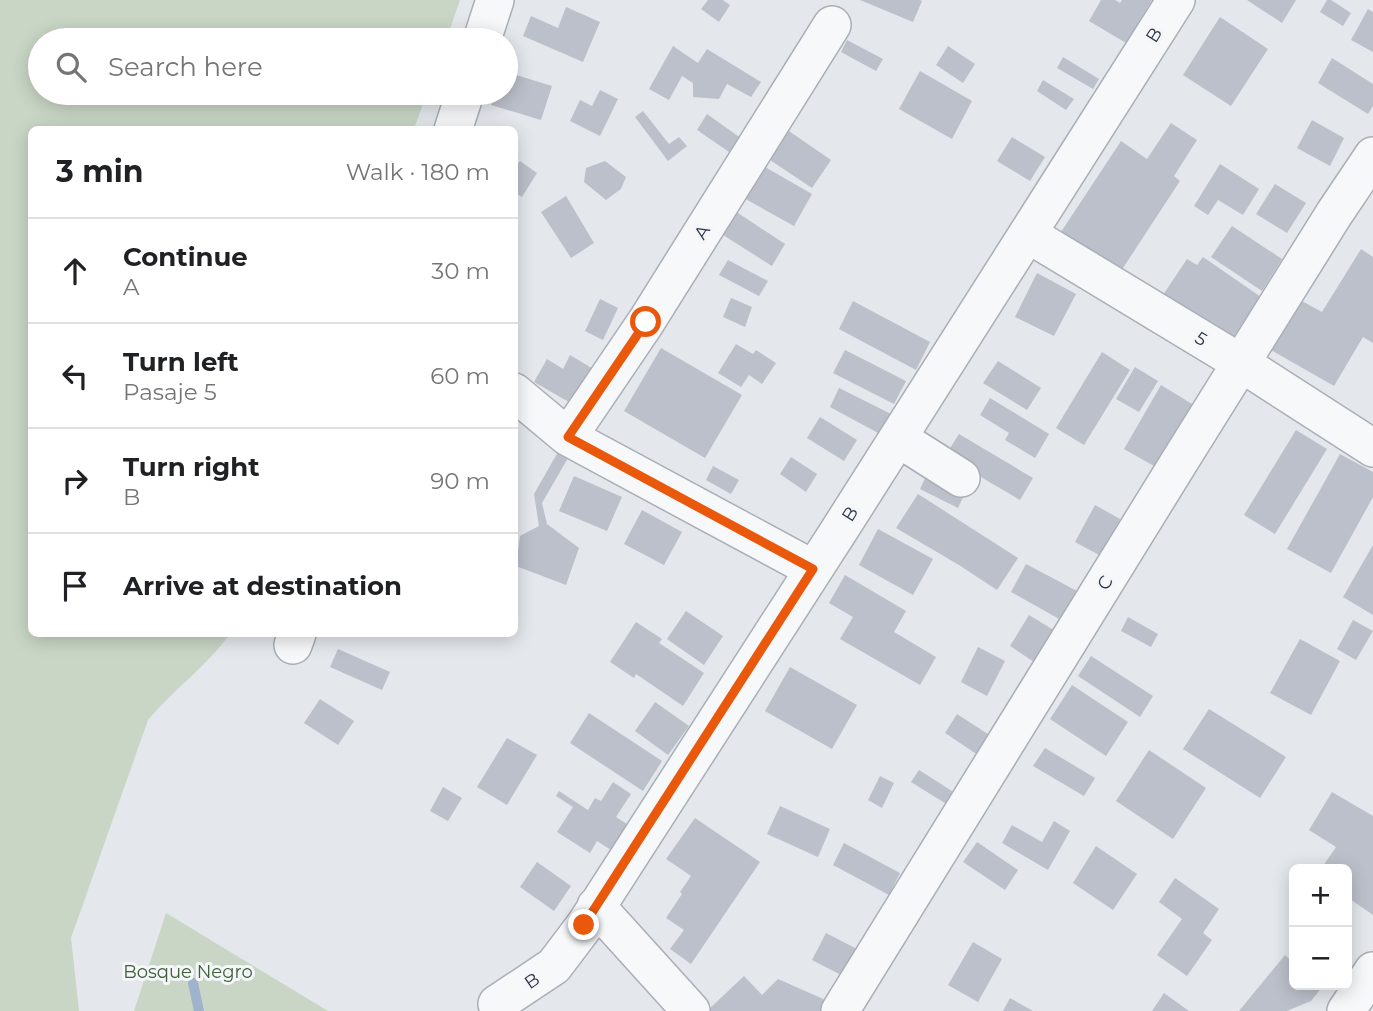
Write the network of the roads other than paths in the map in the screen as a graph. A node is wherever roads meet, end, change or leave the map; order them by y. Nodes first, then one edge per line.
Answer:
1 (495, 0) edge
2 (1176, 0) edge
3 (832, 25) dead end
4 (486, 28) edge
5 (461, 105) edge
6 (454, 126) edge
7 (1373, 156) edge
8 (1028, 234) junction
9 (1241, 363) junction
10 (518, 395) edge
11 (568, 437) junction
12 (898, 438) junction
13 (1373, 448) edge
14 (961, 478) dead end
15 (813, 569) junction
16 (596, 906) junction
17 (1371, 980) edge
18 (497, 1004) dead end
19 (691, 1011) edge
20 (840, 1011) edge
21 (1346, 1011) edge

1 - 4 street
2 - 8 street, B
3 - 11 street, A
5 - 6 street
7 - 9 street, C
8 - 9 street, 5
8 - 12 street, B
9 - 13 street, 5
9 - 20 street, C
10 - 11 street
11 - 15 street
12 - 14 street
12 - 15 street, B
15 - 16 street, B
16 - 18 street, B
16 - 19 street
17 - 21 street

